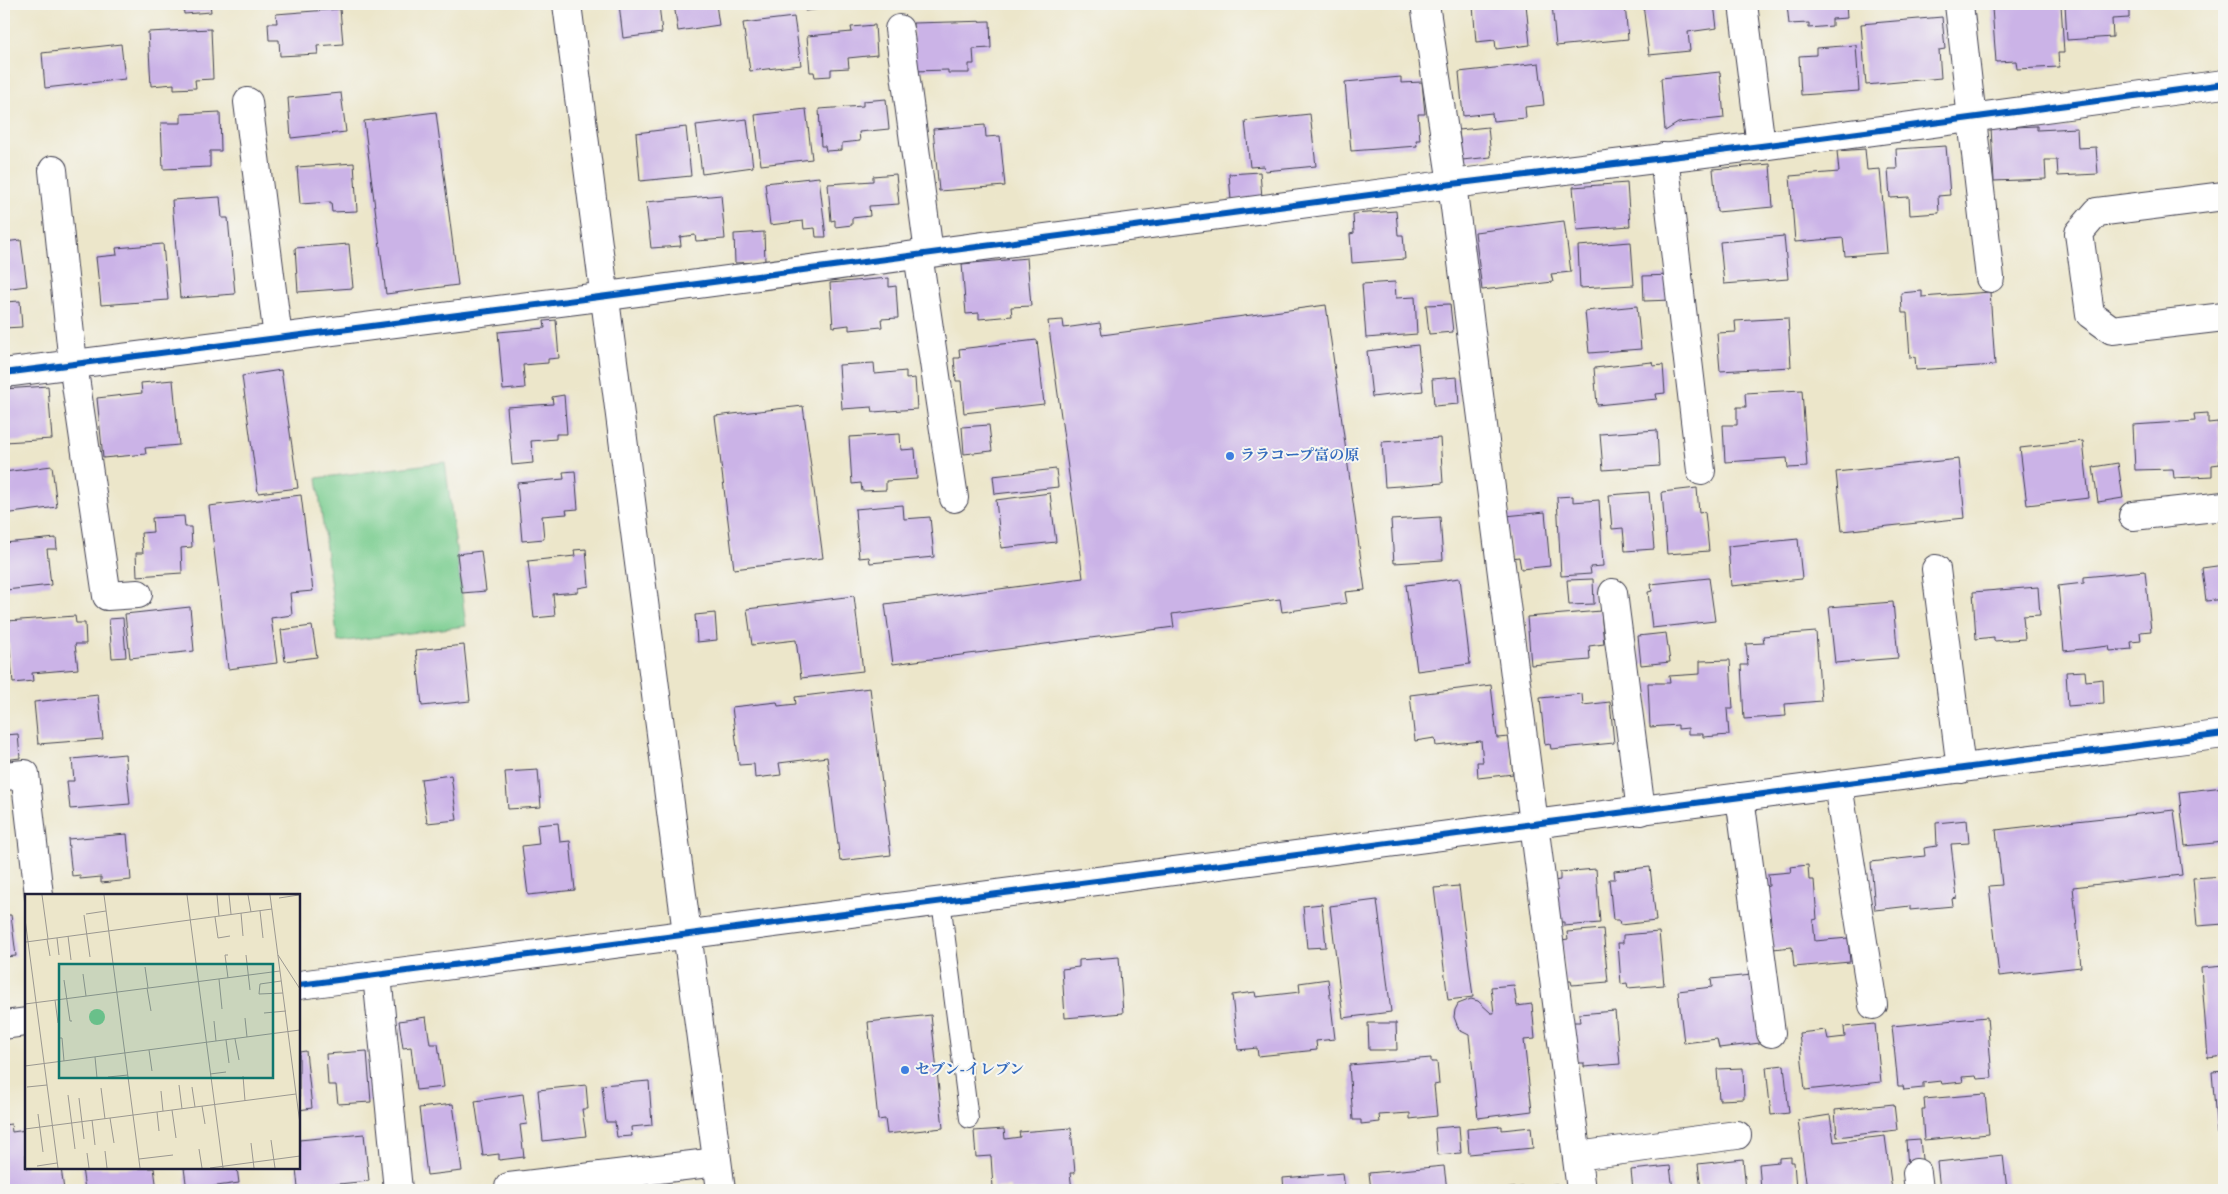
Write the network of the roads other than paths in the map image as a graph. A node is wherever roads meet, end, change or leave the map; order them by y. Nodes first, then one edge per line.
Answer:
1 (567, 4) edge
2 (1425, 4) edge
3 (1743, 4) edge
4 (1959, 4) edge
5 (899, 29) dead end
6 (2224, 84) edge
7 (248, 102) dead end
8 (1973, 118) junction
9 (1761, 146) junction
10 (1664, 157) junction
11 (53, 170) dead end
12 (1452, 184) junction
13 (2224, 196) edge
14 (923, 253) junction
15 (1990, 278) dead end
16 (607, 296) junction
17 (2224, 317) edge
18 (278, 338) junction
19 (73, 364) junction
20 (4, 373) edge
21 (1701, 471) dead end
22 (954, 498) dead end
23 (2224, 506) edge
24 (2133, 516) dead end
25 (1936, 569) dead end
26 (1613, 593) dead end
27 (138, 594) dead end
28 (2224, 734) edge
29 (1961, 769) junction
30 (4, 776) edge
31 (1838, 784) junction
32 (1740, 797) junction
33 (1641, 811) junction
34 (1534, 825) junction
35 (39, 894) edge
36 (941, 901) junction
37 (686, 934) junction
38 (377, 975) junction
39 (300, 986) edge
40 (1873, 1005) dead end
41 (25, 1022) edge
42 (4, 1025) edge
43 (1771, 1033) dead end
44 (969, 1119) dead end
45 (1737, 1135) dead end
46 (1577, 1156) junction
47 (717, 1162) junction
48 (509, 1186) dead end
49 (398, 1190) edge
50 (721, 1190) edge
51 (1581, 1190) edge

1 - 16 street
2 - 12 street
3 - 9 street
4 - 8 street
5 - 14 street
6 - 8 street
7 - 18 street
8 - 9 street
8 - 15 street
9 - 10 street
10 - 12 street
10 - 21 street
11 - 19 street
12 - 14 street
12 - 34 street
13 - 17 street
14 - 16 street
14 - 22 street
16 - 18 street
16 - 37 street
18 - 19 street
19 - 20 street
19 - 27 street
23 - 24 street
25 - 29 street
26 - 33 street
28 - 29 street
29 - 31 street
30 - 35 street
31 - 32 street
31 - 40 street
32 - 33 street
32 - 43 street
33 - 34 street
34 - 36 street
34 - 46 street
36 - 37 street
36 - 44 lane
37 - 38 street
37 - 47 street
38 - 39 street
38 - 49 street
41 - 42 street
45 - 46 street
46 - 51 street
47 - 48 street
47 - 50 street

